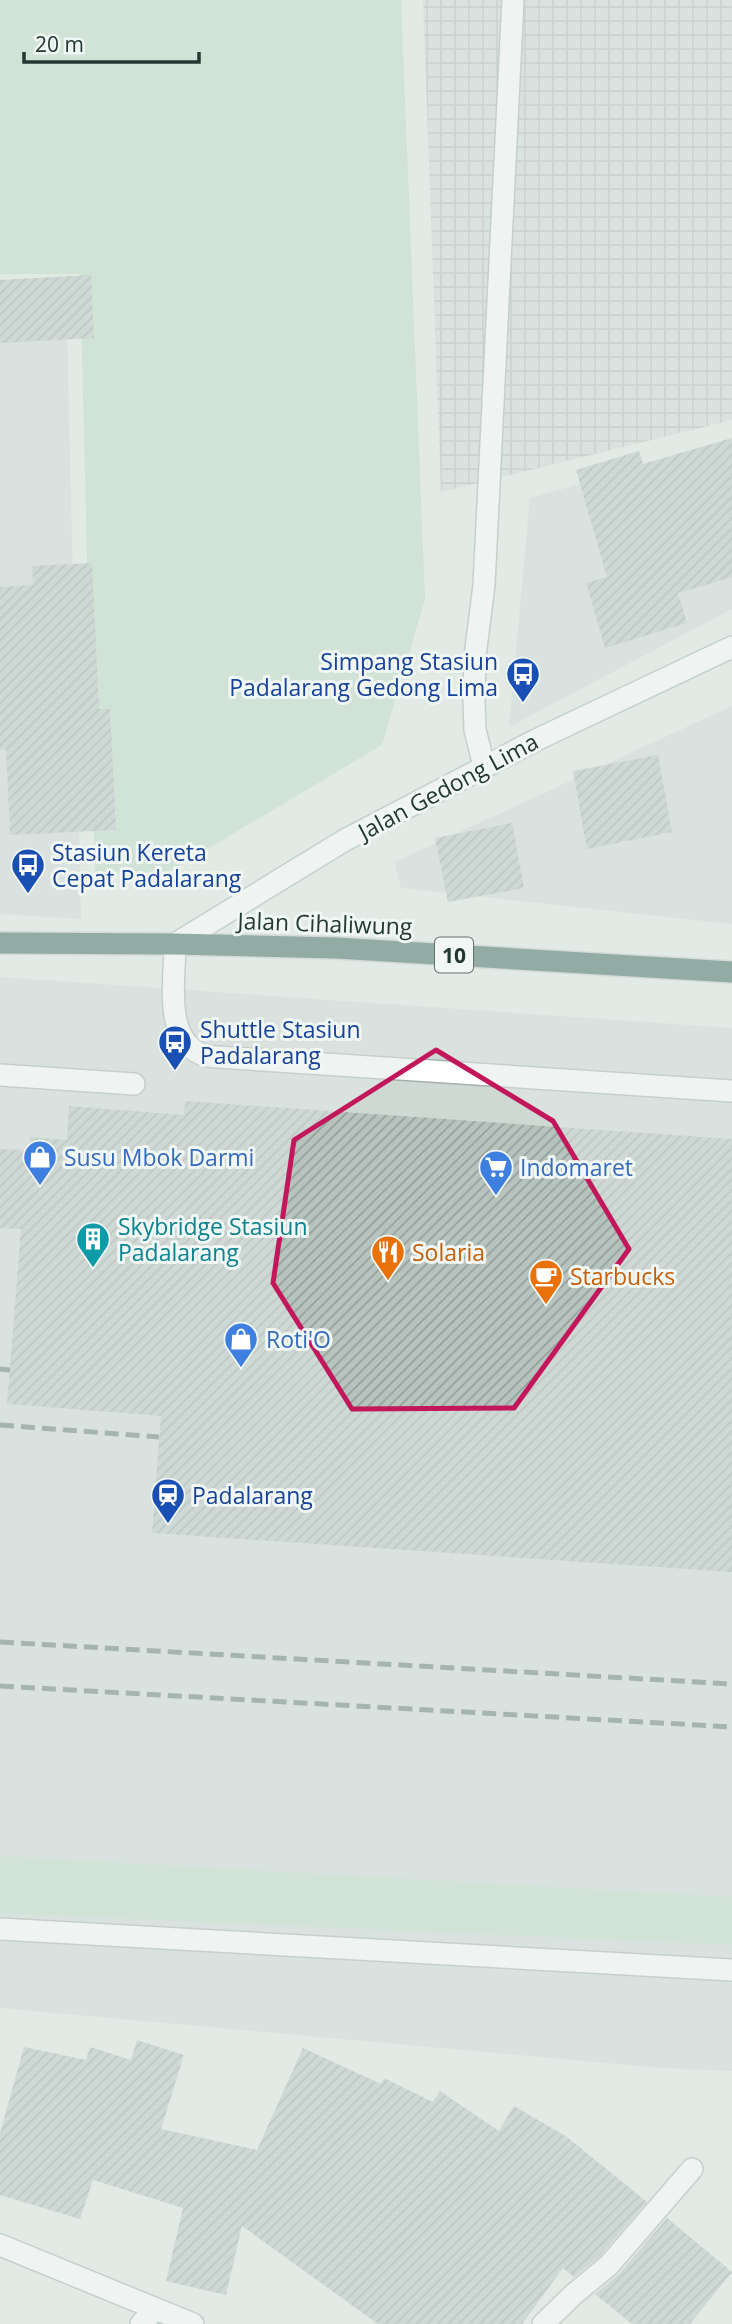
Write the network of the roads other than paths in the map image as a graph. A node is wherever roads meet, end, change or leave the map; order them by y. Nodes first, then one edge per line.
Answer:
1 (513, 0) edge
2 (732, 647) edge
3 (484, 766) junction
4 (0, 943) edge
5 (175, 944) junction
6 (732, 972) edge
7 (0, 1075) edge
8 (134, 1084) dead end
9 (732, 1091) edge
10 (0, 1929) edge
11 (732, 1970) edge
12 (692, 2169) dead end
13 (0, 2245) edge
14 (148, 2316) edge
15 (193, 2324) edge
16 (543, 2324) edge

1 - 3 street
2 - 3 street, Jalan Gedong Lima
3 - 5 street, Jalan Gedong Lima
4 - 5 highway, Jalan Cihaliwung / 10
5 - 6 highway, Jalan Cihaliwung / 10
5 - 9 street
7 - 8 street
10 - 11 street
12 - 16 street
13 - 14 street
14 - 15 street

